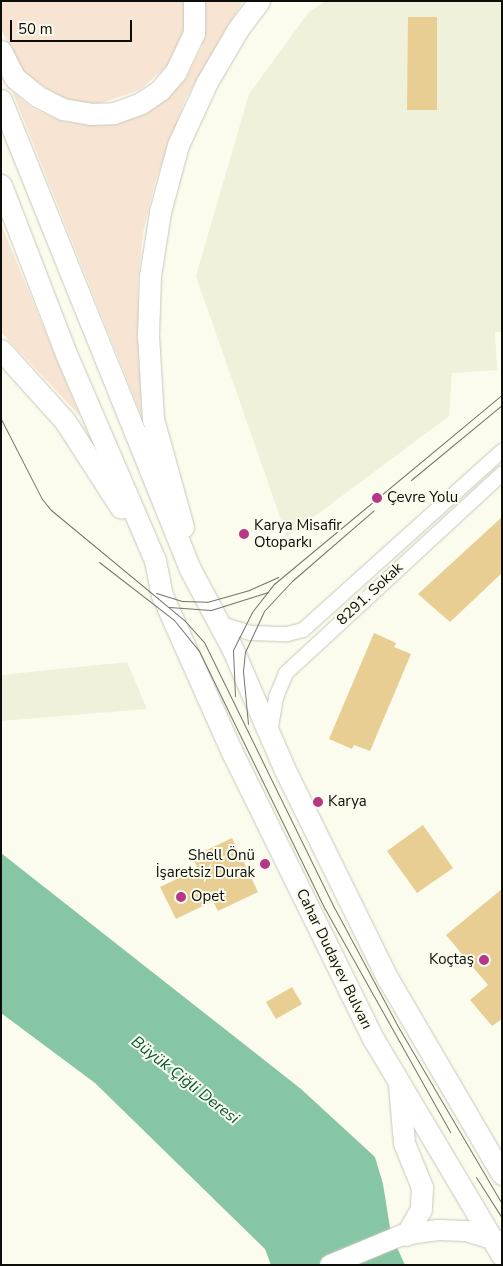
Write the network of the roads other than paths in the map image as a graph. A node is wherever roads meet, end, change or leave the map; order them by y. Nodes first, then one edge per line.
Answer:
1 (194, 1) edge
2 (259, 1) edge
3 (1, 52) edge
4 (1, 100) edge
5 (1, 185) edge
6 (1, 350) edge
7 (502, 451) edge
8 (502, 474) edge
9 (155, 560) junction
10 (190, 569) junction
11 (218, 624) junction
12 (270, 733) junction
13 (398, 1080) junction
14 (477, 1134) junction
15 (502, 1143) edge
16 (502, 1174) edge
17 (407, 1235) junction
18 (498, 1246) edge
19 (330, 1265) edge

1 - 3 main road
2 - 10 main road
4 - 10 main road
5 - 9 main road
6 - 9 main road
7 - 11 street, 8291. Sokak
8 - 12 street, 8291. Sokak
9 - 13 main road, Cahar Dudayev Bulvarı
10 - 11 main road
11 - 12 main road
12 - 14 main road
13 - 17 main road
13 - 18 main road, Cahar Dudayev Bulvarı
14 - 15 main road
14 - 16 main road
17 - 18 street
17 - 19 street

